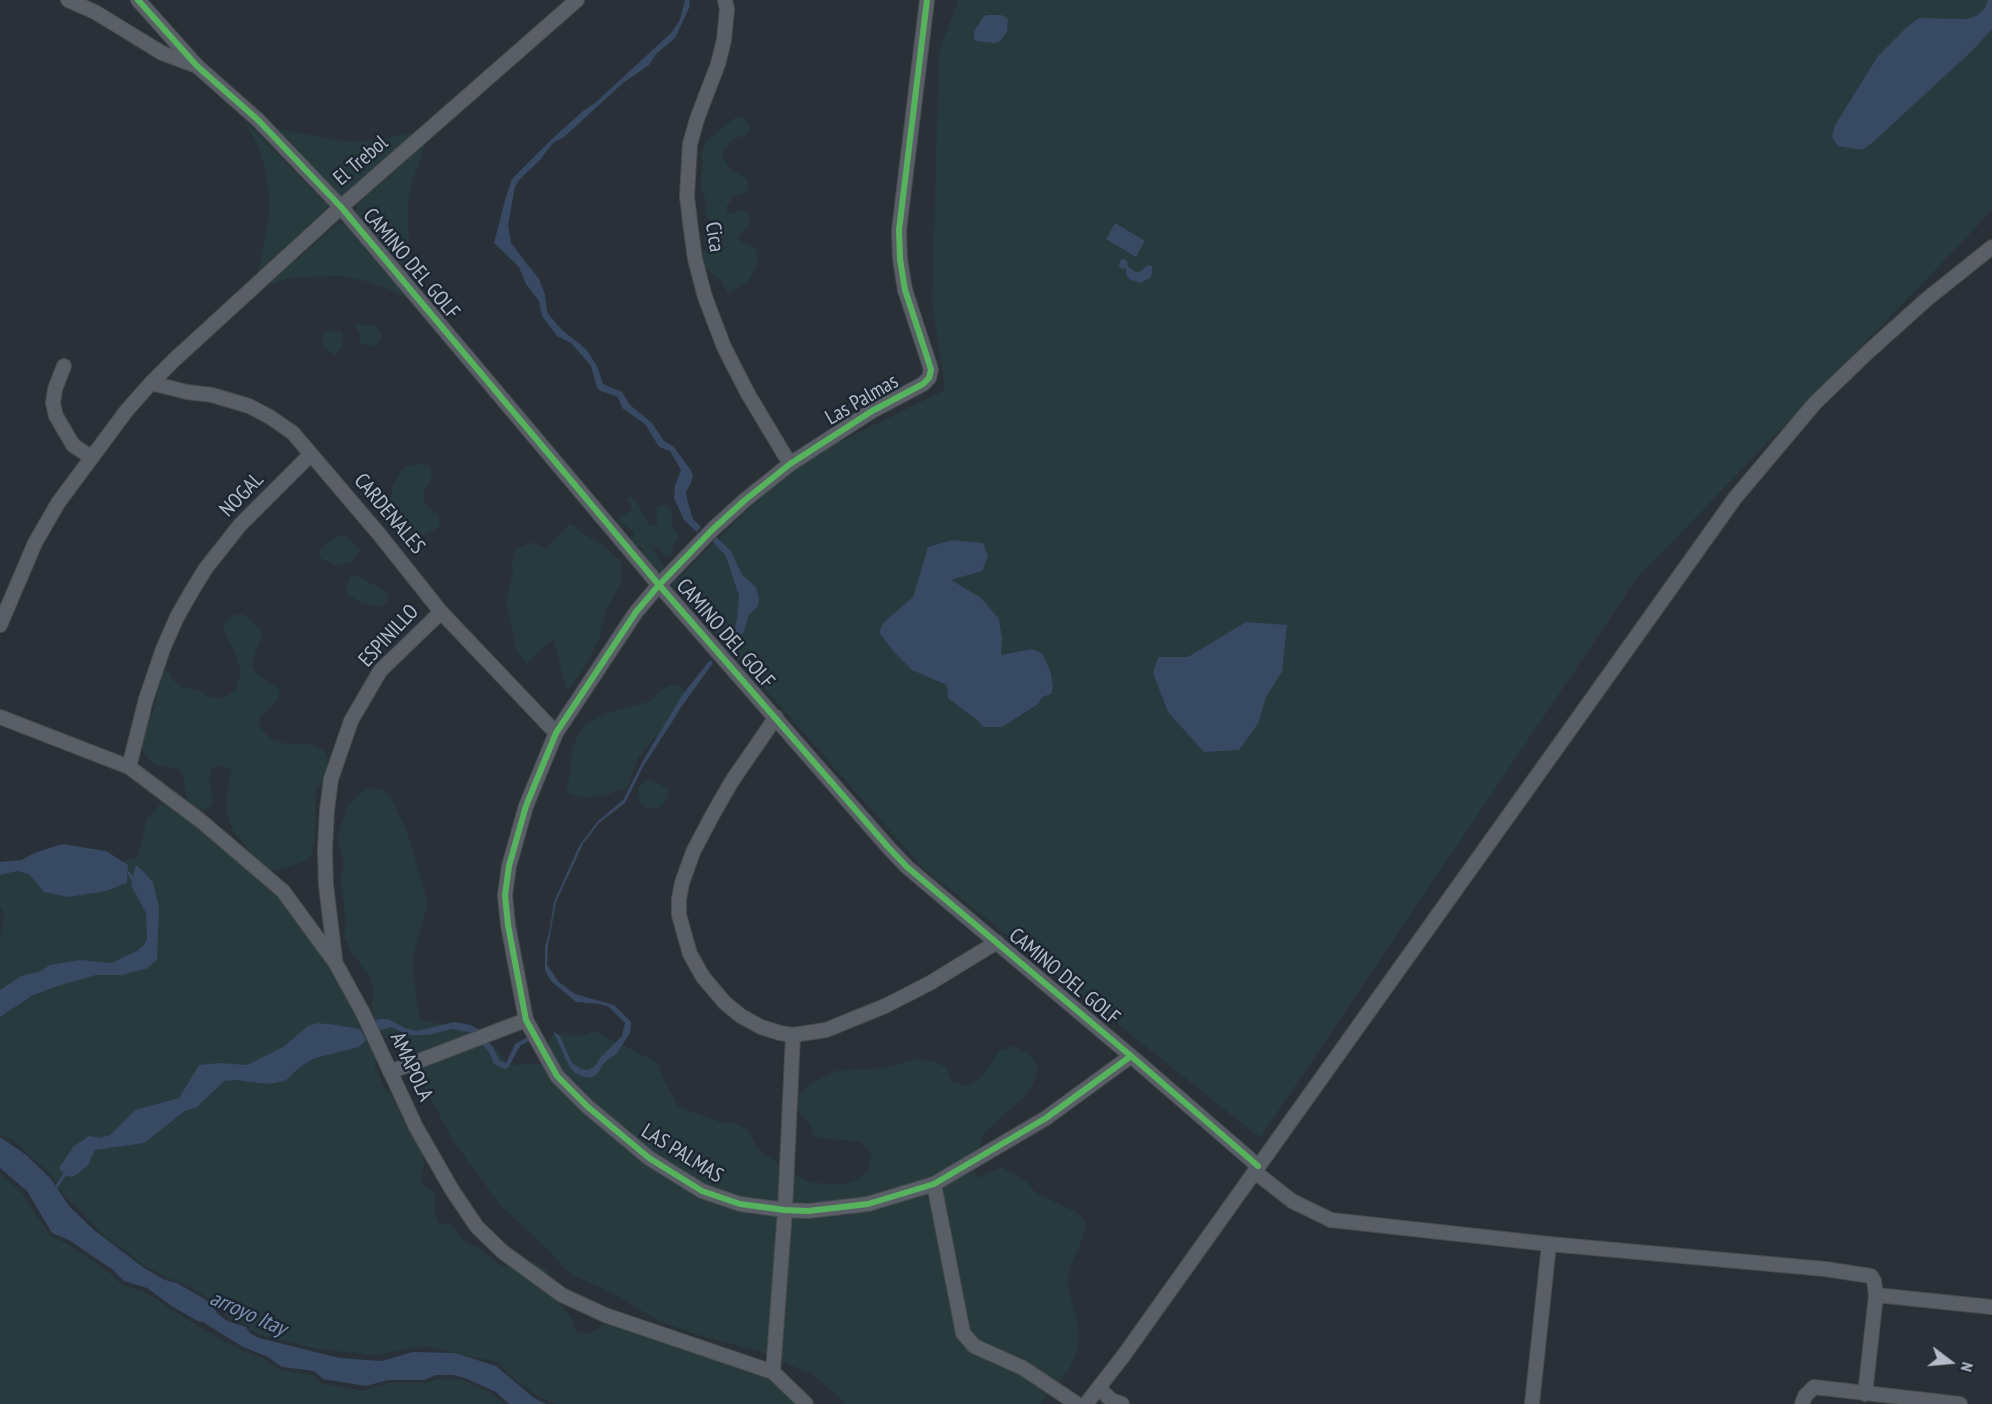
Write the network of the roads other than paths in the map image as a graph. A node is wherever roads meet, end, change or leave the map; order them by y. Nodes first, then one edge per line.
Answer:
1 (68, 0) edge
2 (138, 0) edge
3 (577, 0) edge
4 (725, 0) edge
5 (927, 0) edge
6 (99, 6) edge
7 (197, 66) junction
8 (341, 207) junction
9 (1992, 248) edge
10 (64, 366) dead end
11 (151, 383) junction
12 (311, 454) junction
13 (91, 457) junction
14 (790, 464) junction
15 (659, 585) junction
16 (441, 612) junction
17 (0, 624) edge
18 (0, 717) edge
19 (776, 717) junction
20 (556, 733) junction
21 (129, 767) junction
22 (997, 942) junction
23 (335, 962) junction
24 (526, 1020) junction
25 (793, 1035) junction
26 (1131, 1056) junction
27 (390, 1072) junction
28 (1257, 1169) junction
29 (934, 1184) junction
30 (785, 1210) junction
31 (1549, 1244) junction
32 (1876, 1295) junction
33 (1992, 1307) edge
34 (773, 1372) junction
35 (1100, 1389) junction
36 (1864, 1394) junction
37 (806, 1404) edge
38 (1077, 1404) edge
39 (1086, 1404) edge
40 (1122, 1404) edge
41 (1532, 1404) edge
42 (1802, 1404) edge
43 (1960, 1404) edge

1 - 6 street
2 - 7 street, CAMINO DEL GOLF
3 - 8 street, El Trebol
4 - 14 street, Cica
5 - 14 street, Las Palmas
6 - 7 street
7 - 8 street, CAMINO DEL GOLF
8 - 11 street, El Trebol
8 - 15 street, CAMINO DEL GOLF
9 - 28 street
10 - 13 street
11 - 12 street, CARDENALES
11 - 13 street, El Trebol
12 - 16 street, CARDENALES
12 - 21 street, NOGAL
13 - 17 street, El Trebol
14 - 15 street, Las Palmas
15 - 19 street, CAMINO DEL GOLF
15 - 20 street, Las Palmas
16 - 20 street, CARDENALES
16 - 23 street, ESPINILLO
18 - 21 street, AMAPOLA
19 - 22 street, CAMINO DEL GOLF
19 - 25 street
20 - 24 street, LAS PALMAS
21 - 23 street, AMAPOLA
22 - 25 street
22 - 26 street, CAMINO DEL GOLF
23 - 27 street, AMAPOLA
24 - 27 street
24 - 30 street, LAS PALMAS
25 - 30 street
26 - 28 street, CAMINO DEL GOLF
26 - 29 street, LAS PALMAS
27 - 34 street, AMAPOLA
28 - 31 street, CAMINO DEL GOLF
28 - 35 street
29 - 30 street, LAS PALMAS
29 - 38 street
30 - 34 street
31 - 32 street, CAMINO DEL GOLF
31 - 41 street
32 - 33 street
32 - 36 street
34 - 37 street, AMAPOLA
35 - 39 street
35 - 40 street
36 - 42 street
36 - 43 street

